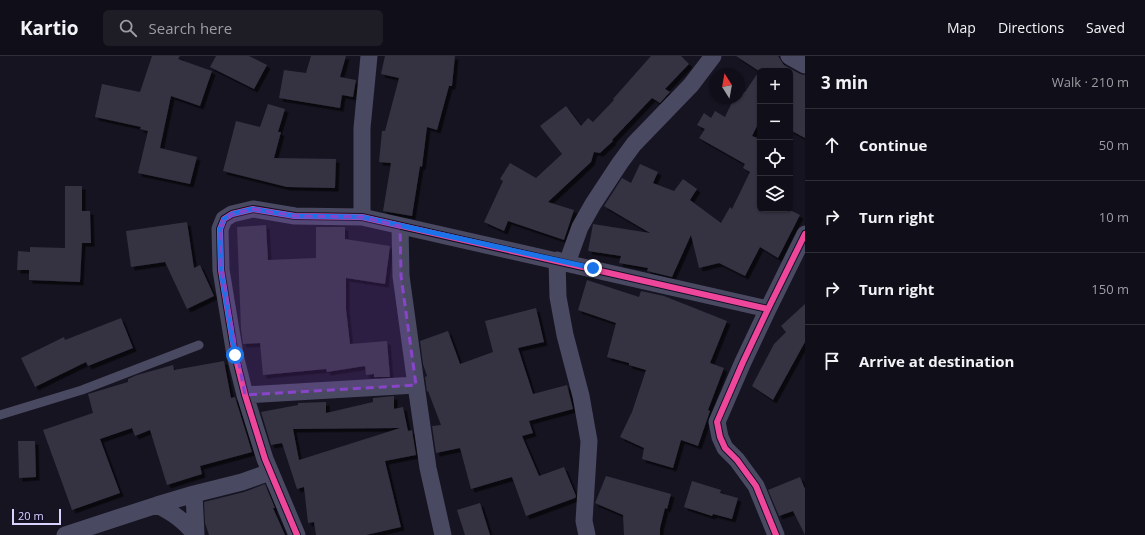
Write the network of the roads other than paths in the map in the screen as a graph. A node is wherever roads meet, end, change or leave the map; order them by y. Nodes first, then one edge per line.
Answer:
1 (369, 56) edge
2 (713, 56) edge
3 (789, 56) edge
4 (805, 65) edge
5 (362, 217) junction
6 (400, 226) junction
7 (805, 234) edge
8 (562, 262) junction
9 (768, 308) junction
10 (199, 345) dead end
11 (416, 385) junction
12 (245, 395) junction
13 (0, 416) edge
14 (270, 472) junction
15 (194, 494) junction
16 (157, 505) junction
17 (65, 535) edge
18 (195, 535) edge
19 (297, 535) edge
20 (443, 535) edge
21 (587, 535) edge
22 (776, 535) edge

1 - 5 street
2 - 8 street
3 - 4 street
5 - 6 street
5 - 12 street
6 - 8 street
6 - 11 street
7 - 9 street
8 - 9 street
8 - 21 street
9 - 22 street
10 - 13 lane
11 - 12 street
11 - 20 street
12 - 14 street
14 - 15 street
14 - 19 street
15 - 16 street
15 - 18 street
16 - 17 street
16 - 18 street

